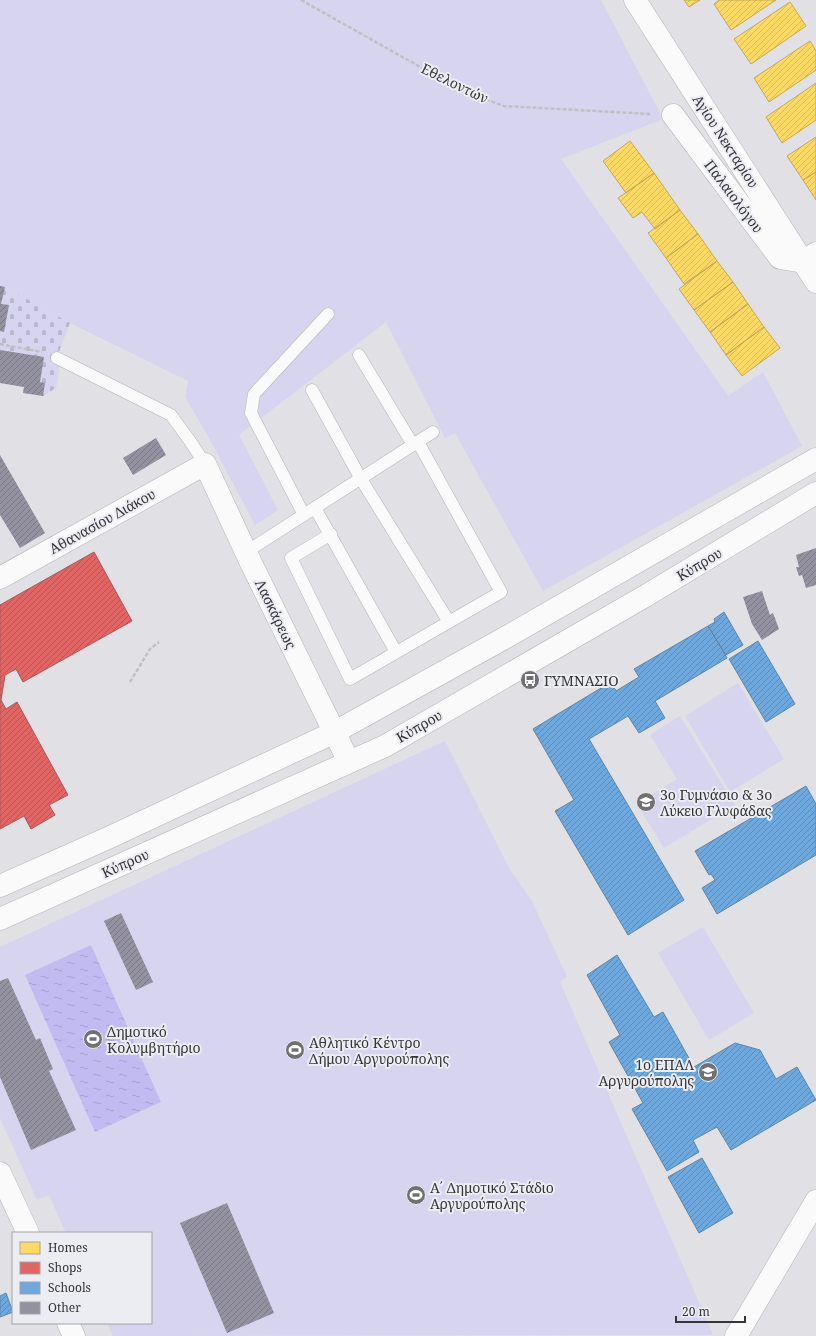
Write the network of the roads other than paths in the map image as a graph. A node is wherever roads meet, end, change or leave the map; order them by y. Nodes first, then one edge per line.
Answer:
1 (635, 0) edge
2 (673, 115) road end
3 (810, 258) edge
4 (816, 282) edge
5 (328, 314) dead end
6 (359, 355) dead end
7 (56, 358) road end
8 (312, 390) dead end
9 (433, 432) dead end
10 (416, 444) junction
11 (816, 459) edge
12 (205, 464) junction
13 (361, 479) junction
14 (816, 493) edge
15 (315, 508) junction
16 (304, 515) junction
17 (331, 534) junction
18 (246, 552) junction
19 (0, 578) edge
20 (449, 622) junction
21 (396, 652) junction
22 (333, 733) junction
23 (349, 762) junction
24 (0, 886) edge
25 (0, 919) edge
26 (0, 1173) edge
27 (816, 1201) edge
28 (28, 1232) edge
29 (68, 1324) edge
30 (74, 1336) edge
31 (736, 1336) edge

1 - 3 main road, Αγίου Νεκταρίου
2 - 3 main road, Παλαιολόγου
3 - 4 main road, Αγίου Νεκταρίου
5 - 16 lane
6 - 10 lane
7 - 12 lane
8 - 13 lane
9 - 10 lane
10 - 13 lane
10 - 20 lane
11 - 22 main road
12 - 18 main road, Λασκάρεως
12 - 19 main road, Αθανασίου Διάκου
13 - 15 lane
13 - 20 lane
14 - 23 main road, Κύπρου
15 - 16 lane
15 - 17 lane
16 - 18 lane
17 - 21 lane
17 - 21 lane
18 - 22 main road, Λασκάρεως
20 - 21 lane
22 - 23 main road, Λασκάρεως
22 - 24 main road
23 - 25 main road, Κύπρου
26 - 28 main road
27 - 31 main road
29 - 30 main road

